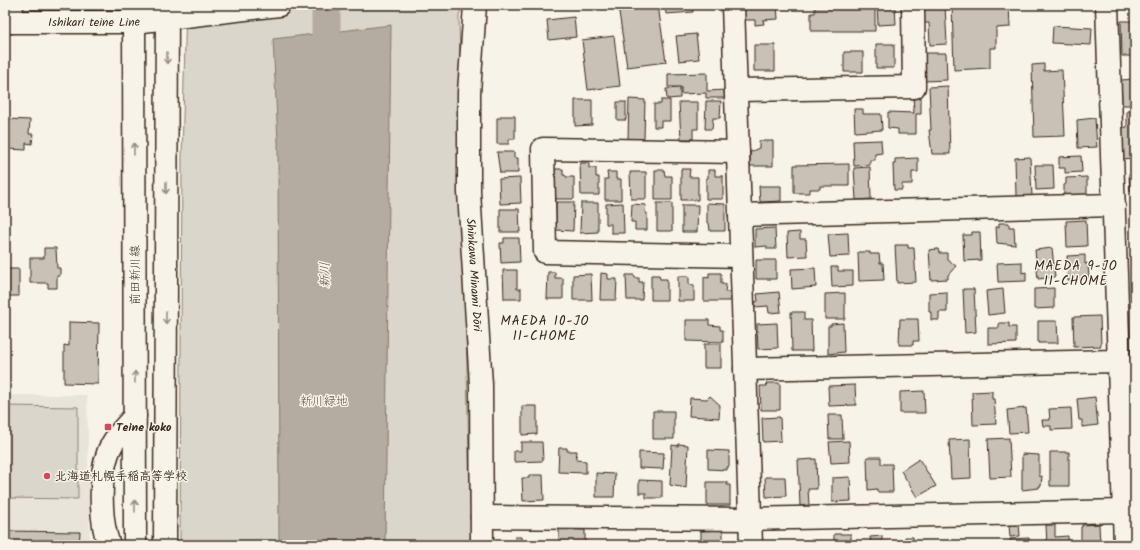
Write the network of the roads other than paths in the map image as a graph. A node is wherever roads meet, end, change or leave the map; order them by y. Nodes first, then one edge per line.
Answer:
1 (279, 5) edge
2 (474, 5) edge
3 (733, 5) edge
4 (913, 5) edge
5 (1107, 5) edge
6 (167, 12) edge
7 (134, 14) edge
8 (9, 17) edge
9 (736, 90) junction
10 (738, 152) junction
11 (1114, 205) junction
12 (740, 215) junction
13 (741, 256) junction
14 (1119, 361) junction
15 (745, 369) junction
16 (135, 416) junction
17 (1124, 511) junction
18 (482, 517) junction
19 (750, 519) junction
20 (109, 545) edge
21 (135, 545) edge
22 (165, 545) edge
23 (482, 545) edge
24 (751, 545) edge
25 (1125, 545) edge

1 - 6 street, Ishikari teine Line
2 - 18 street, Shinkawa Minami Dōri
3 - 9 street
4 - 9 street
5 - 11 street
6 - 7 street, Ishikari teine Line
6 -> 22 street
7 - 8 street, Ishikari teine Line
16 -> 7 street, 前田新川線
9 - 10 street
10 - 12 street
10 - 13 street
11 - 12 street
11 - 14 street
12 - 13 street
13 - 15 street
14 - 15 street
14 - 17 street
15 - 19 street
16 - 20 street
21 -> 16 street, 前田新川線
17 - 19 street
17 - 25 street
18 - 19 street
18 - 23 street, Shinkawa Minami Dōri
19 - 24 street

